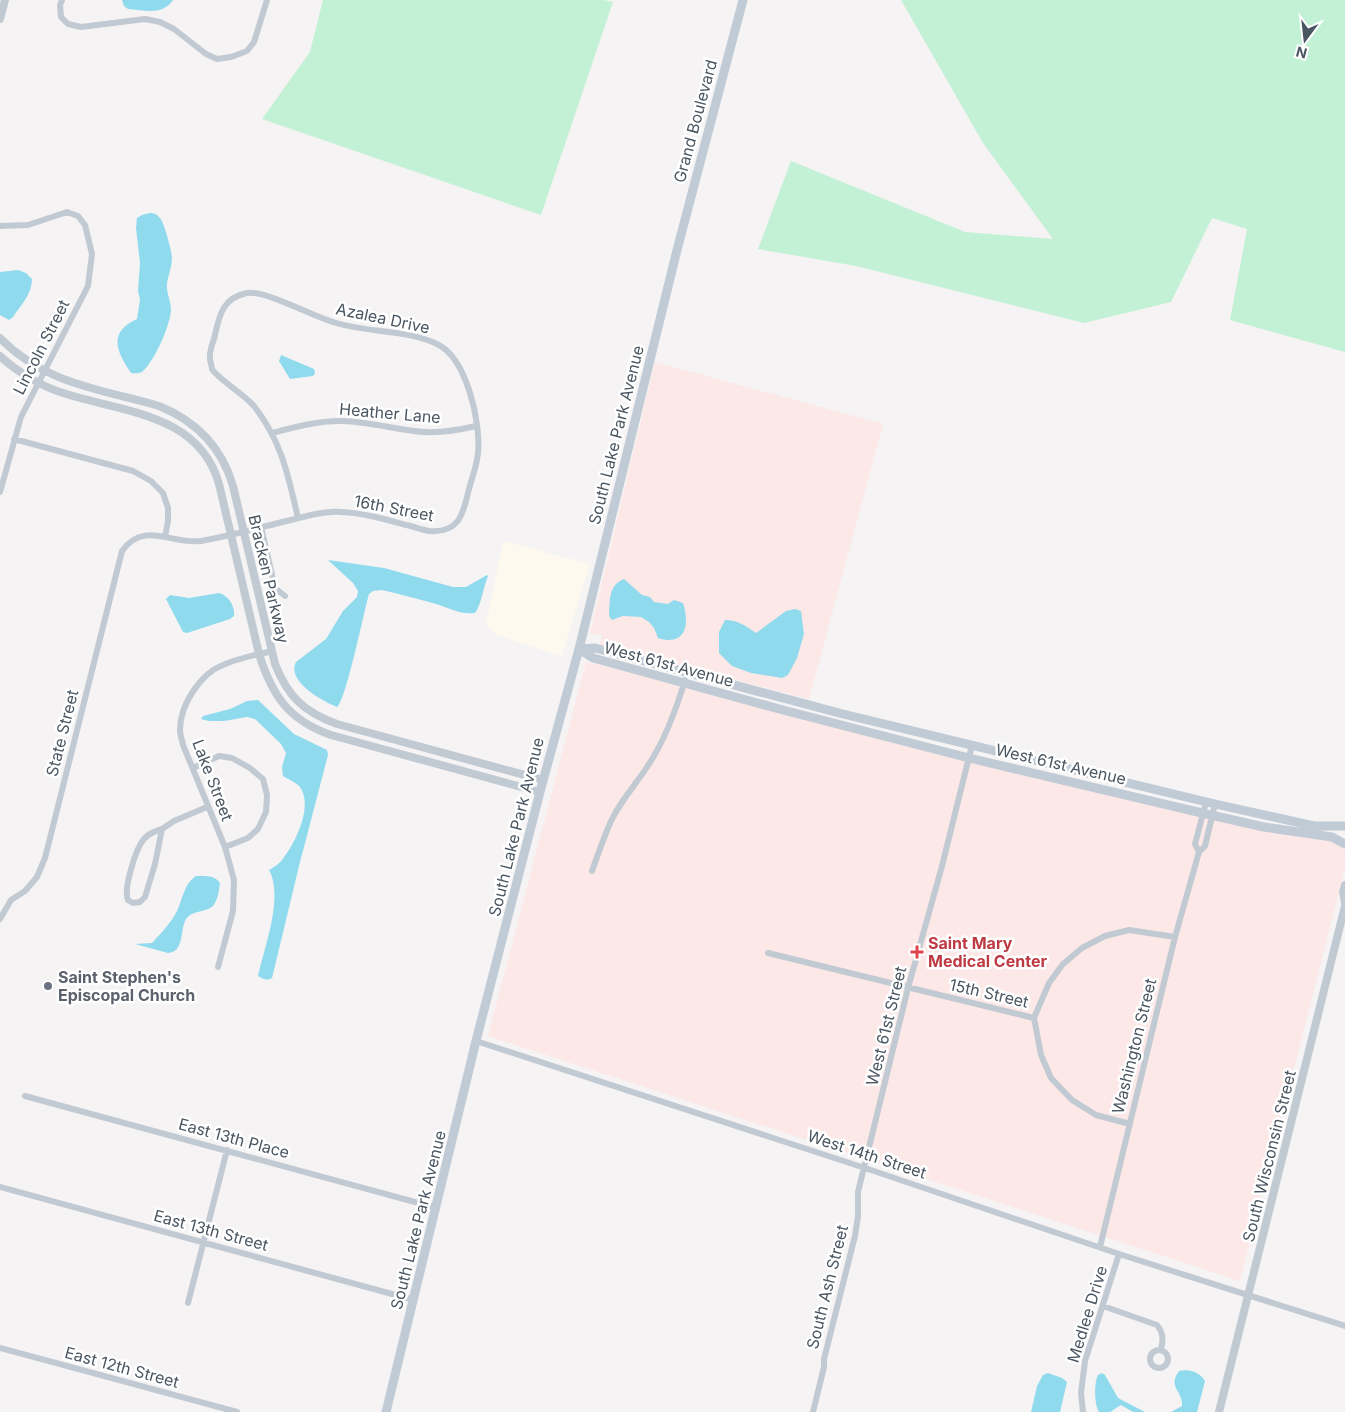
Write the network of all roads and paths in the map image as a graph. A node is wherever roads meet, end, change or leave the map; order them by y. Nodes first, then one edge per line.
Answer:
1 (6, 0) edge
2 (62, 0) edge
3 (267, 0) edge
4 (743, 0) edge
5 (0, 19) edge
6 (0, 226) edge
7 (677, 250) joint
8 (0, 338) edge
9 (0, 356) edge
10 (44, 371) junction
11 (38, 382) junction
12 (476, 426) junction
13 (272, 433) junction
14 (14, 440) junction
15 (0, 492) edge
16 (298, 518) junction
17 (262, 527) junction
18 (244, 531) junction
19 (231, 534) junction
20 (165, 537) junction
21 (129, 541) joint
22 (285, 596) dead end
23 (578, 649) junction
24 (272, 651) junction
25 (259, 654) junction
26 (688, 672) junction
27 (684, 684) junction
28 (972, 745) junction
29 (437, 751) junction
30 (969, 758) junction
31 (434, 763) junction
32 (193, 768) junction
33 (543, 780) junction
34 (540, 792) junction
35 (1206, 802) junction
36 (1215, 804) junction
37 (207, 808) junction
38 (1202, 813) junction
39 (1212, 816) junction
40 (1345, 826) edge
41 (162, 829) junction
42 (1345, 844) edge
43 (224, 847) junction
44 (1198, 852) junction
45 (592, 871) dead end
46 (1345, 885) edge
47 (1345, 905) edge
48 (0, 919) edge
49 (1175, 937) junction
50 (768, 953) dead end
51 (218, 968) dead end
52 (908, 988) junction
53 (1034, 1018) junction
54 (476, 1041) junction
55 (24, 1096) dead end
56 (1130, 1124) junction
57 (227, 1150) junction
58 (865, 1168) junction
59 (0, 1187) edge
60 (437, 1208) junction
61 (202, 1242) junction
62 (1100, 1247) junction
63 (1119, 1254) junction
64 (1248, 1294) junction
65 (414, 1300) junction
66 (188, 1303) dead end
67 (1103, 1306) junction
68 (1345, 1326) edge
69 (0, 1348) edge
70 (1161, 1350) dead end
71 (237, 1412) edge
72 (386, 1412) edge
73 (813, 1412) edge
74 (1083, 1412) edge
75 (1220, 1412) edge

1 - 5 street
2 - 3 street
4 - 7 main road, Grand Boulevard
6 - 10 street, Lincoln Street
7 - 23 main road, South Lake Park Avenue
8 - 10 street, Bracken Parkway
9 - 11 street, Bracken Parkway
10 - 11 street, Lincoln Street
10 - 18 street, Bracken Parkway
11 - 14 street, Lincoln Street
11 - 19 street, Bracken Parkway
12 - 13 street, Heather Lane
12 - 13 street, Azalea Drive
12 - 16 street, 16th Street
13 - 16 street
14 - 15 street, Lincoln Street
14 - 20 street
16 - 17 street, 16th Street
17 - 18 street, 16th Street
17 - 22 street
18 - 19 street, 16th Street
18 - 24 street, Bracken Parkway
19 - 20 street, 16th Street
19 - 25 street, Bracken Parkway
20 - 21 street, 16th Street
21 - 48 street, State Street
23 - 26 main road, West 61st Avenue
23 - 27 main road, West 61st Avenue
23 - 33 main road, South Lake Park Avenue
24 - 25 street, Lake Street
24 - 29 street, Bracken Parkway
25 - 31 street, Bracken Parkway
25 - 32 street, Lake Street
26 - 27 street
26 - 28 main road, West 61st Avenue
27 - 30 main road, West 61st Avenue
27 - 45 street
28 - 30 street, West 61st Street
28 - 35 main road, West 61st Avenue
29 - 31 street
29 - 33 street, Bracken Parkway
30 - 38 main road, West 61st Avenue
30 - 52 street, West 61st Street
31 - 34 street, Bracken Parkway
32 - 37 street, Lake Street
32 - 43 street
33 - 34 main road, South Lake Park Avenue
34 - 54 main road, South Lake Park Avenue
35 - 36 main road, West 61st Avenue
35 - 38 street, Washington Street
36 - 39 street, Washington Street
36 - 40 main road, West 61st Avenue
37 - 41 street
37 - 43 street, Lake Street
38 - 39 main road, West 61st Avenue
38 - 44 street, Washington Street
39 - 42 main road, West 61st Avenue
39 - 44 street, Washington Street
41 - 41 street
43 - 51 street, Lake Street
44 - 49 street, Washington Street
46 - 47 street, South Wisconsin Street
47 - 64 street, South Wisconsin Street
49 - 53 street
49 - 56 street, Washington Street
50 - 52 street, 15th Street
52 - 53 street, 15th Street
52 - 58 street, West 61st Street
53 - 56 street
54 - 58 street, West 14th Street
54 - 60 main road, South Lake Park Avenue
55 - 57 street, East 13th Place
56 - 62 street, Washington Street
57 - 60 street, East 13th Place
57 - 61 street
58 - 62 street, West 14th Street
58 - 73 street, South Ash Street
59 - 61 street, East 13th Street
60 - 65 main road, South Lake Park Avenue
61 - 65 street, East 13th Street
61 - 66 street
62 - 63 street, West 14th Street
63 - 64 street, West 14th Street
63 - 67 street, Medlee Drive
64 - 68 street, West 14th Street
64 - 75 street, South Wisconsin Street
65 - 72 main road, South Lake Park Avenue
67 - 70 street
67 - 74 street, Medlee Drive
69 - 71 street, East 12th Street

